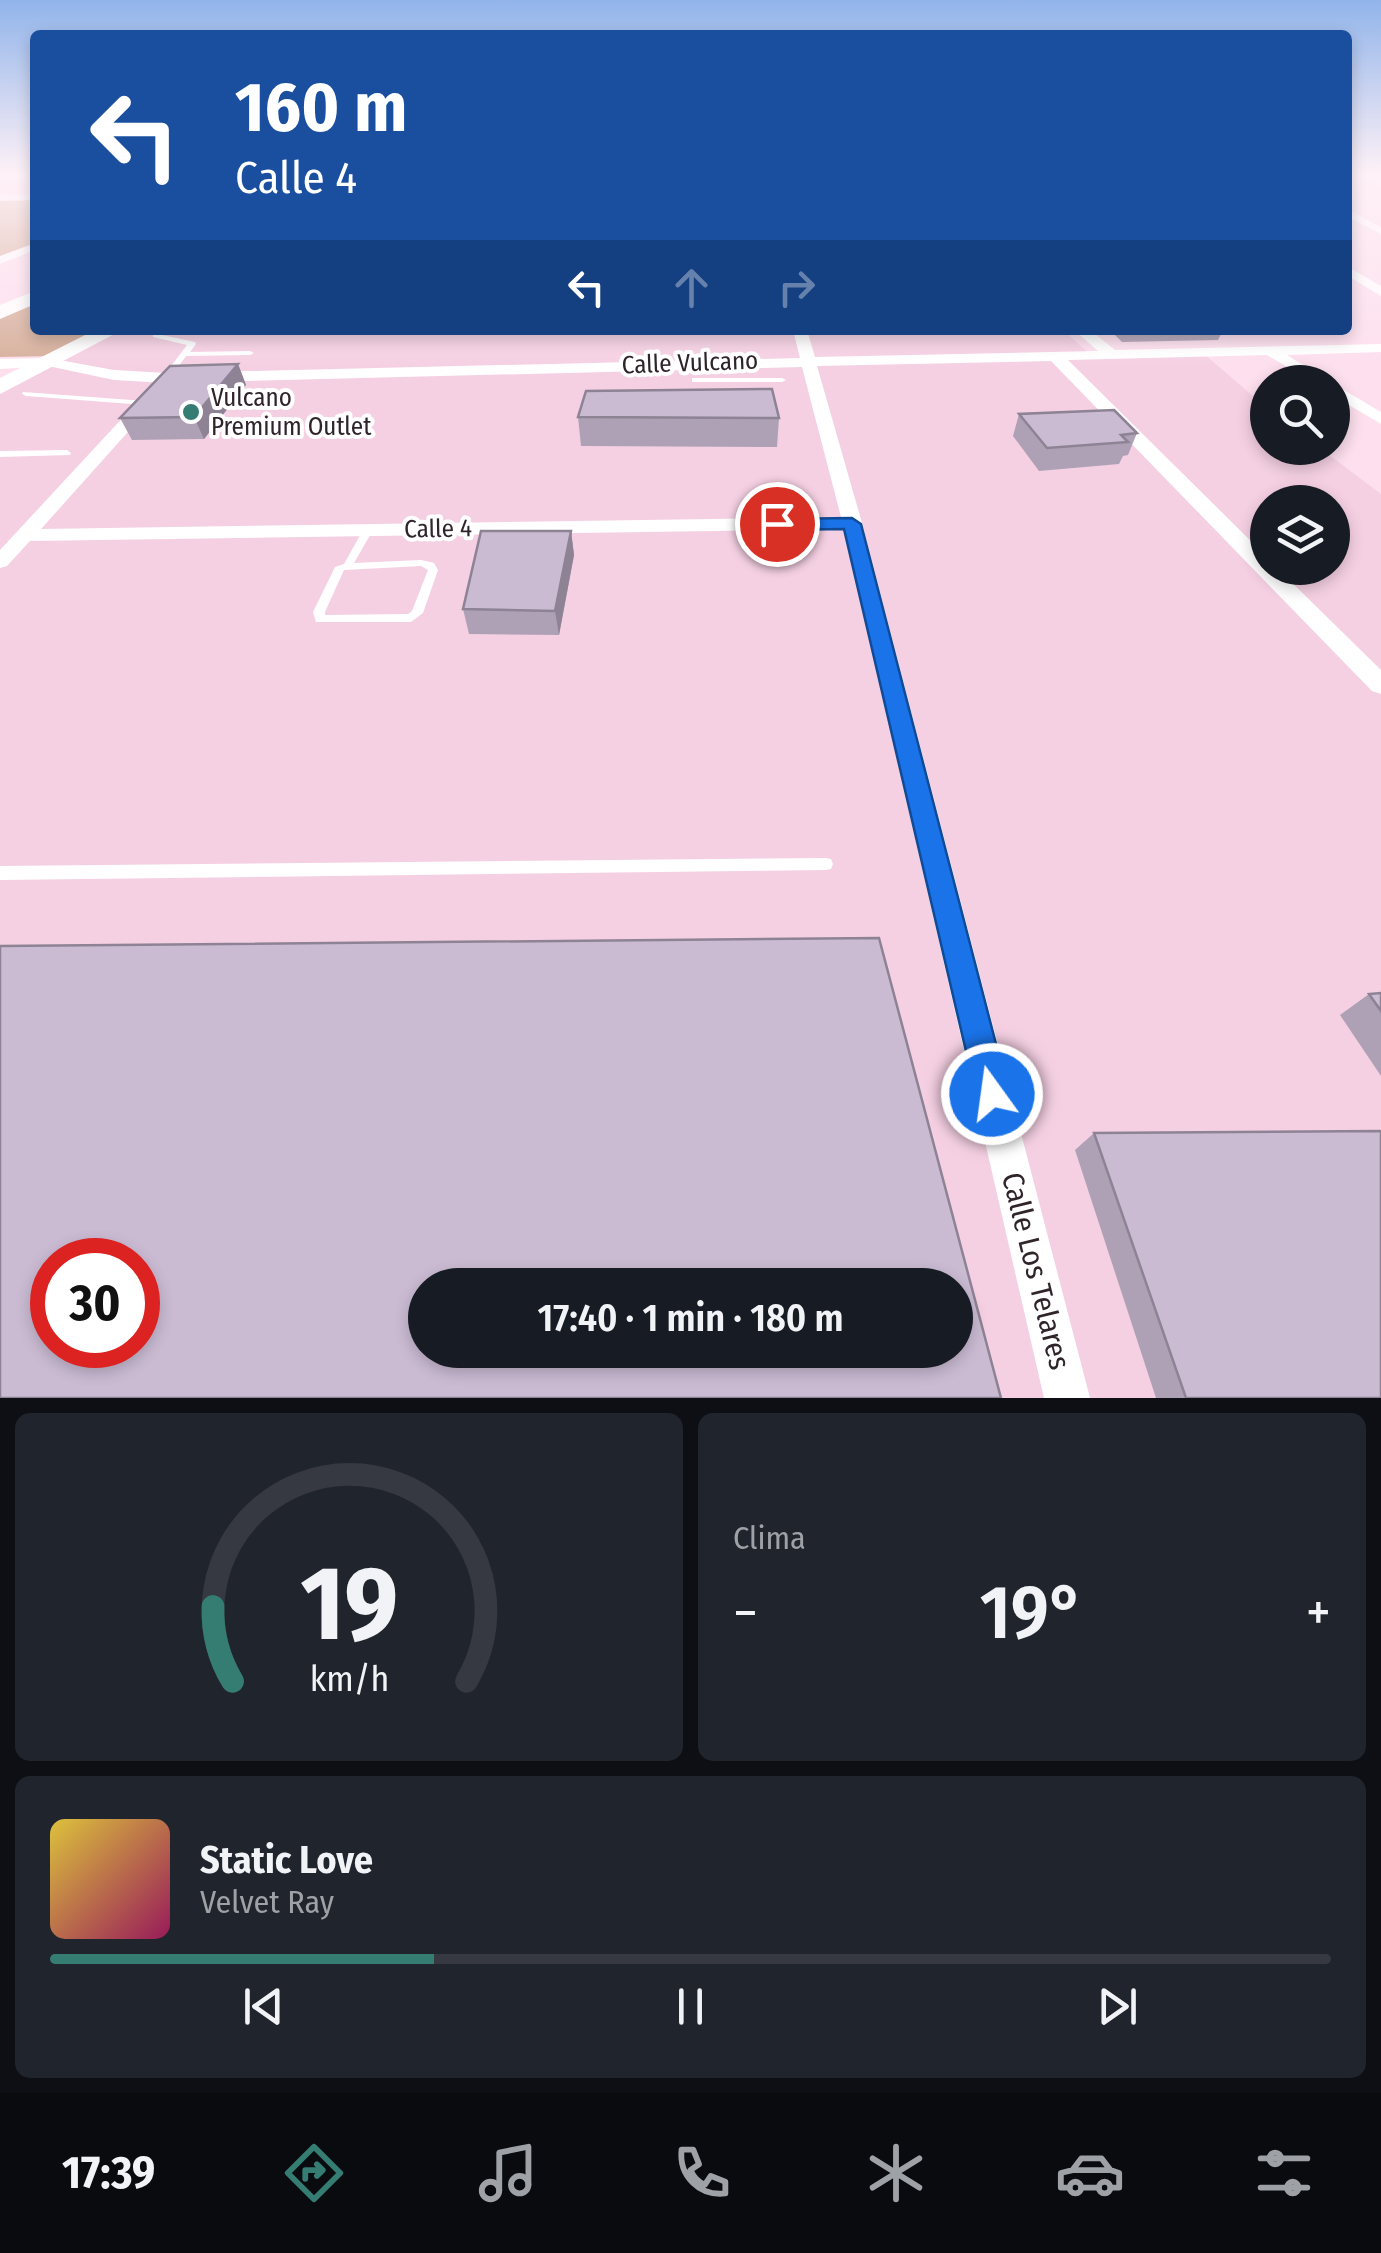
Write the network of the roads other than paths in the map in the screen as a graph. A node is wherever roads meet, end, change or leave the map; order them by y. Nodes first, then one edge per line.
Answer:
1 (30, 248) edge
2 (0, 260) edge
3 (1352, 273) edge
4 (1381, 294) edge
5 (1364, 296) dead end
6 (30, 299) edge
7 (0, 312) edge
8 (101, 335) edge
9 (156, 335) dead end
10 (802, 335) edge
11 (1087, 335) edge
12 (1266, 348) junction
13 (1381, 348) edge
14 (250, 353) dead end
15 (1110, 353) junction
16 (185, 354) junction
17 (1054, 355) junction
18 (809, 360) junction
19 (48, 362) junction
20 (691, 363) junction
21 (0, 364) edge
22 (1294, 365) edge
23 (166, 378) junction
24 (695, 380) junction
25 (782, 380) dead end
26 (0, 388) edge
27 (26, 394) dead end
28 (698, 398) edge
29 (1350, 398) edge
30 (145, 403) junction
31 (1378, 414) edge
32 (66, 452) dead end
33 (0, 454) edge
34 (852, 524) junction
35 (368, 530) junction
36 (25, 535) junction
37 (0, 562) edge
38 (348, 564) junction
39 (1381, 686) edge
40 (826, 864) dead end
41 (0, 873) edge
42 (1068, 1398) edge

1 - 2 street
3 - 4 street
4 - 5 street
6 - 7 main road
8 - 19 main road
9 - 16 lane
10 - 18 street, Calle Los Telares
11 - 15 street
12 - 13 street, Calle Vulcano
12 - 15 street, Calle Vulcano
12 - 22 street
14 - 16 lane
15 - 17 street, Calle Vulcano
16 - 23 lane
17 - 18 street, Calle Vulcano
17 - 39 street
18 - 20 street, Calle Vulcano
18 - 34 street, Calle Los Telares
19 - 21 street, Calle Vulcano
19 - 23 street, Calle Vulcano
19 - 26 main road
20 - 23 street, Calle Vulcano
20 - 24 lane
23 - 30 street
24 - 25 lane
24 - 28 lane
27 - 30 lane
29 - 31 street
30 - 36 street
32 - 33 lane
34 - 35 street, Calle 4
34 - 42 street, Calle Los Telares
35 - 36 street, Calle 4
35 - 38 lane
36 - 37 street
38 - 38 lane
40 - 41 lane

